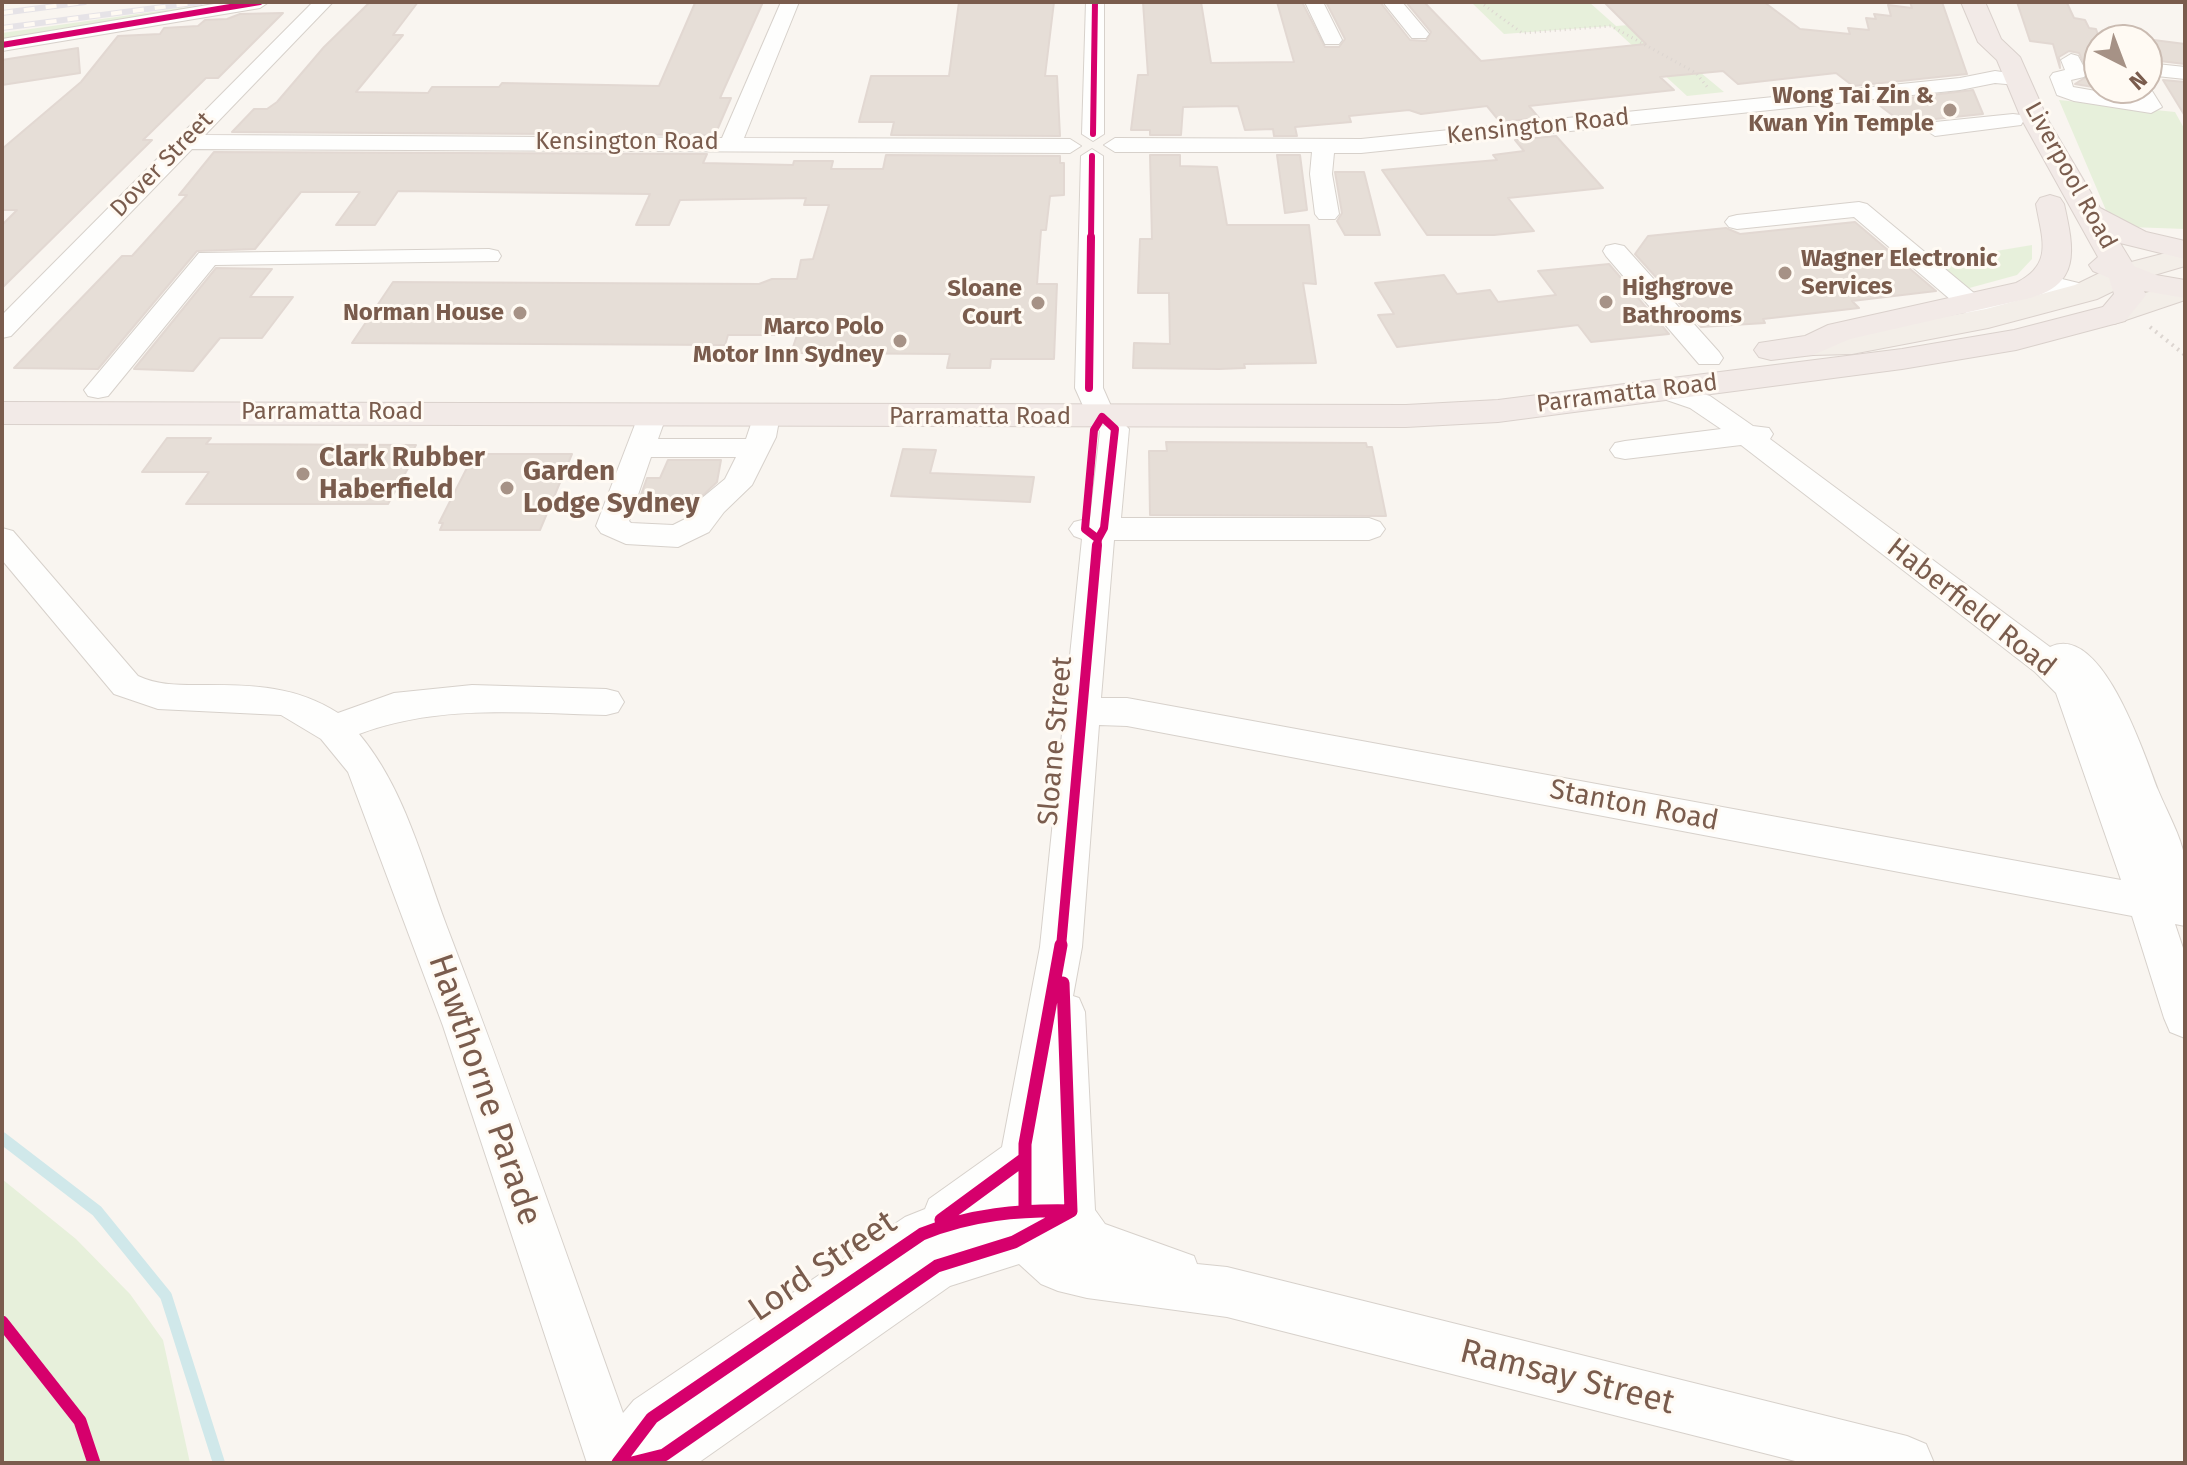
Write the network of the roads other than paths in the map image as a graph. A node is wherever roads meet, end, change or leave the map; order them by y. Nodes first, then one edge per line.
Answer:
1 (260, 2) edge
2 (324, 2) edge
3 (790, 2) edge
4 (1095, 2) edge
5 (1314, 2) edge
6 (1392, 2) edge
7 (1973, 2) edge
8 (1419, 34) dead end
9 (1332, 40) dead end
10 (2, 45) edge
11 (2083, 61) edge
12 (2005, 68) junction
13 (2163, 71) edge
14 (2185, 73) edge
15 (2083, 99) edge
16 (2013, 120) junction
17 (1935, 129) dead end
18 (185, 142) junction
19 (731, 142) junction
20 (1092, 145) junction
21 (1324, 145) junction
22 (2050, 204) junction
23 (1327, 214) dead end
24 (2090, 214) junction
25 (1737, 222) dead end
26 (2185, 250) edge
27 (1615, 251) dead end
28 (489, 256) dead end
29 (2185, 257) edge
30 (2123, 274) junction
31 (2185, 289) edge
32 (1978, 310) junction
33 (2130, 319) junction
34 (2, 330) edge
35 (1720, 369) junction
36 (1662, 389) junction
37 (98, 390) junction
38 (2, 391) edge
39 (1096, 402) junction
40 (2, 413) edge
41 (653, 414) junction
42 (1756, 434) junction
43 (757, 441) junction
44 (1625, 450) dead end
45 (636, 455) junction
46 (1369, 529) dead end
47 (1096, 532) junction
48 (2, 539) edge
49 (606, 702) dead end
50 (1083, 711) junction
51 (334, 729) junction
52 (2147, 902) junction
53 (2185, 909) edge
54 (1061, 947) junction
55 (2185, 1018) edge
56 (1024, 1159) junction
57 (1046, 1231) junction
58 (939, 1246) junction
59 (1879, 1460) edge
60 (616, 1463) edge
61 (632, 1463) edge

1 - 10 street
2 - 18 street, Dover Street
3 - 19 street
4 - 20 street, Sloane Street
5 - 9 street
6 - 8 street
7 - 12 highway, Liverpool Road
11 - 15 street
12 - 16 highway, Liverpool Road
12 - 21 street, Kensington Road
12 - 24 highway, Liverpool Road
13 - 14 street
16 - 17 street
16 - 22 highway, Liverpool Road
18 - 19 street, Kensington Road
18 - 34 street, Dover Street
19 - 20 street, Kensington Road
20 - 21 street, Kensington Road
20 - 39 street, Sloane Street
21 - 23 street
22 - 30 highway
22 - 32 highway, Parramatta Road
24 - 26 highway
24 - 30 highway, Liverpool Road
25 - 32 street
27 - 35 street
28 - 37 street
29 - 30 main road
30 - 31 highway
30 - 32 main road
30 - 33 highway, Liverpool Road
31 - 33 main road, Parramatta Road
32 - 35 highway, Parramatta Road
33 - 35 highway, Parramatta Road
35 - 36 highway, Parramatta Road
35 - 39 highway, Parramatta Road
35 - 42 street, Haberfield Road
36 - 39 highway, Parramatta Road
36 - 42 street, Haberfield Road
37 - 38 highway, Parramatta Road
37 - 39 highway, Parramatta Road
39 - 43 highway, Parramatta Road
39 - 47 street, Sloane Street
40 - 41 highway, Parramatta Road
41 - 43 highway, Parramatta Road
41 - 45 street
42 - 44 street
42 - 52 street, Haberfield Road
42 - 53 street, Haberfield Road
43 - 45 street
43 - 45 street
46 - 47 street
47 - 50 street, Sloane Street
48 - 51 street, Hawthorne Parade
49 - 51 street
50 - 52 street, Stanton Road
50 - 54 street, Sloane Street
51 - 60 street, Hawthorne Parade
52 - 53 street, Stanton Road
52 - 55 street, Haberfield Road
54 - 56 street, Sloane Street
54 - 57 street, Sloane Street
56 - 57 street, Sloane Street
56 - 58 street
57 - 58 street, Lord Street
57 - 59 street, Ramsay Street
58 - 60 street, Lord Street
58 - 61 street, Lord Street

